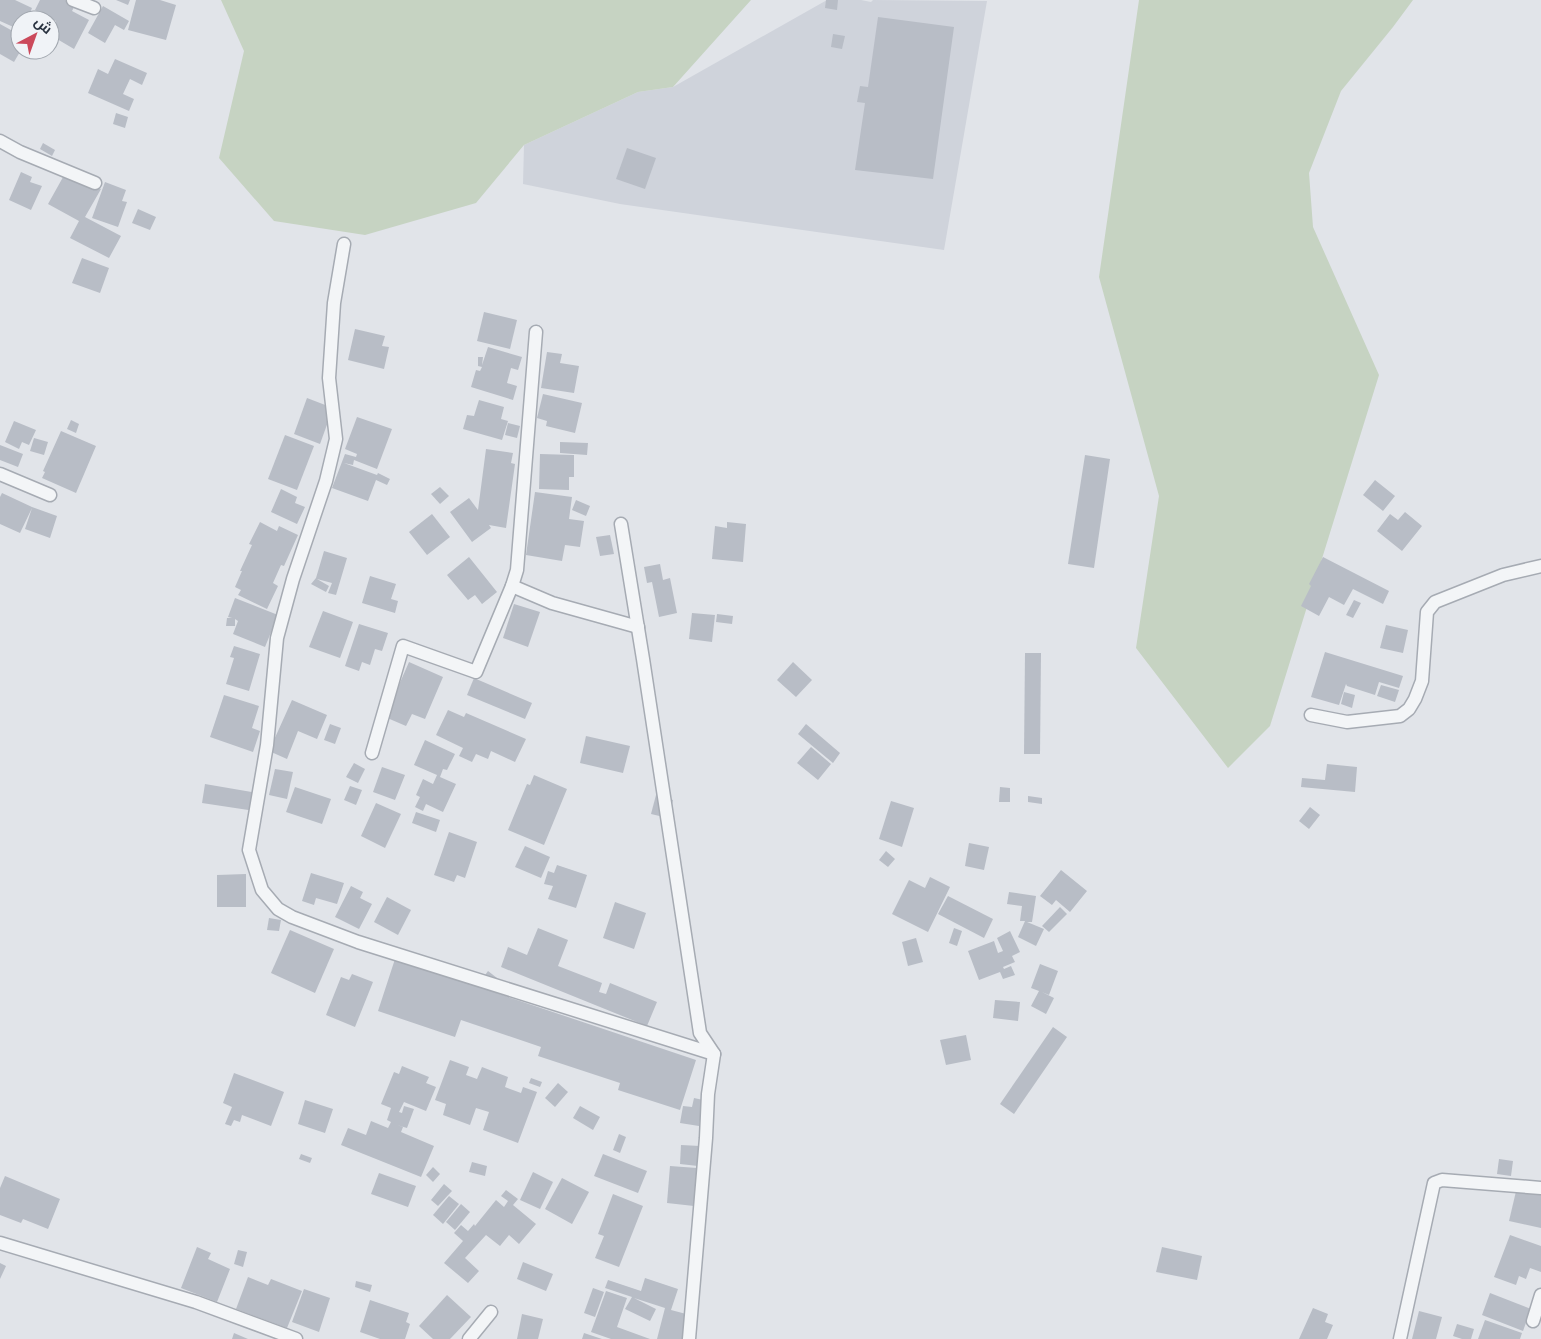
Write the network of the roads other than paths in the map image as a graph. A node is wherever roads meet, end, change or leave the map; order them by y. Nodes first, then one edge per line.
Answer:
1 (73, 0) edge
2 (94, 8) dead end
3 (0, 141) edge
4 (95, 183) dead end
5 (344, 244) dead end
6 (536, 332) dead end
7 (0, 474) edge
8 (50, 495) dead end
9 (621, 524) dead end
10 (1541, 566) edge
11 (512, 586) junction
12 (638, 627) junction
13 (1311, 715) dead end
14 (372, 753) dead end
15 (714, 1054) junction
16 (1541, 1188) edge
17 (0, 1243) edge
18 (1541, 1295) edge
19 (491, 1312) dead end
20 (1533, 1321) dead end
21 (296, 1339) edge
22 (469, 1339) edge
23 (689, 1339) edge
24 (1400, 1339) edge

1 - 2 street
3 - 4 street
5 - 15 street
6 - 11 street
7 - 8 street
9 - 12 street
10 - 13 street
11 - 12 street
11 - 14 street
12 - 15 street
15 - 23 street
16 - 24 street
17 - 21 street
18 - 20 street
19 - 22 street

